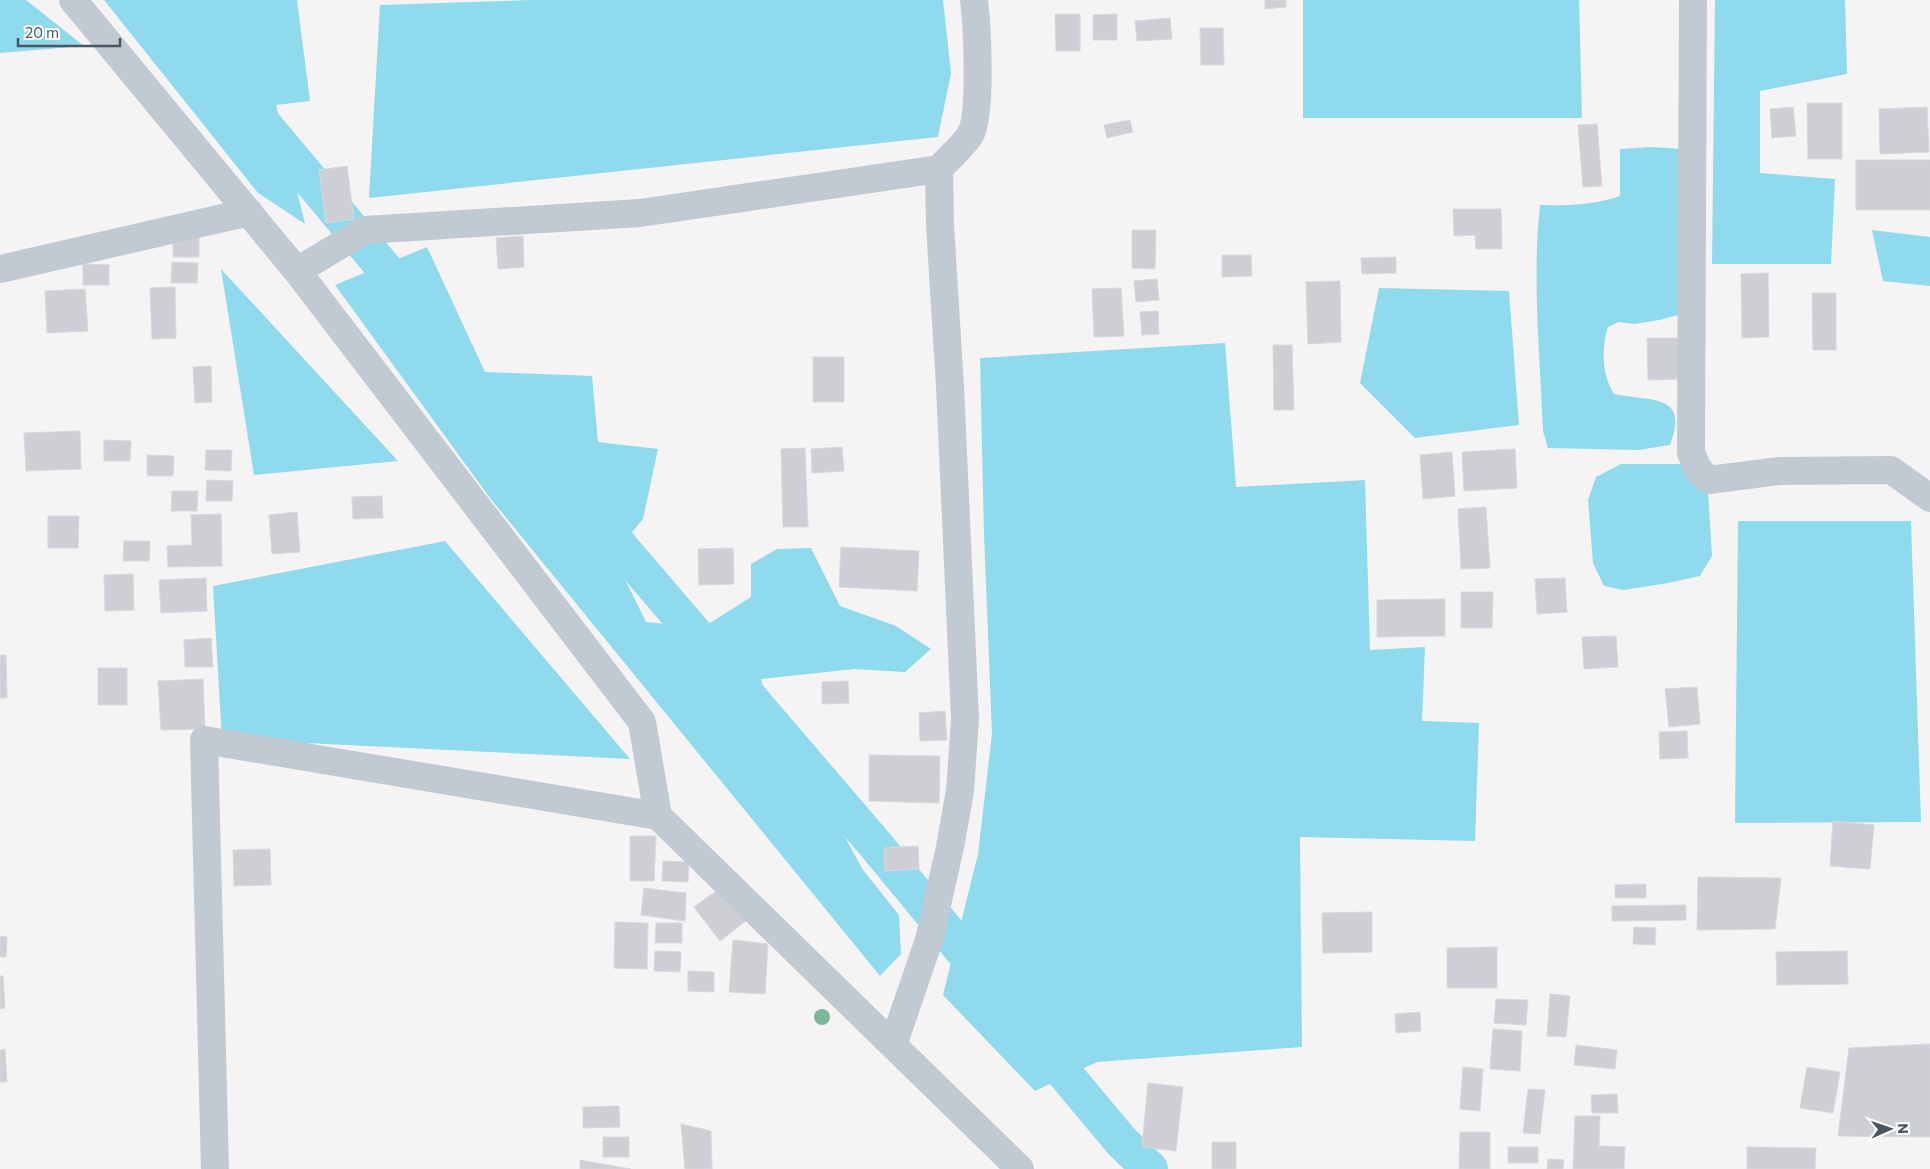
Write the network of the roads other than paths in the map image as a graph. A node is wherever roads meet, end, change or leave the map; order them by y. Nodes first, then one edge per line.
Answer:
1 (73, 0) edge
2 (974, 0) edge
3 (1693, 0) edge
4 (939, 169) junction
5 (250, 212) junction
6 (0, 269) edge
7 (297, 270) junction
8 (1930, 498) edge
9 (658, 816) junction
10 (893, 1045) junction
11 (215, 1169) edge
12 (1020, 1169) edge

1 - 5 street
2 - 4 street
3 - 8 street
4 - 7 street
4 - 10 street
5 - 6 street
5 - 7 street
7 - 9 street
9 - 10 street
9 - 11 street
10 - 12 street

